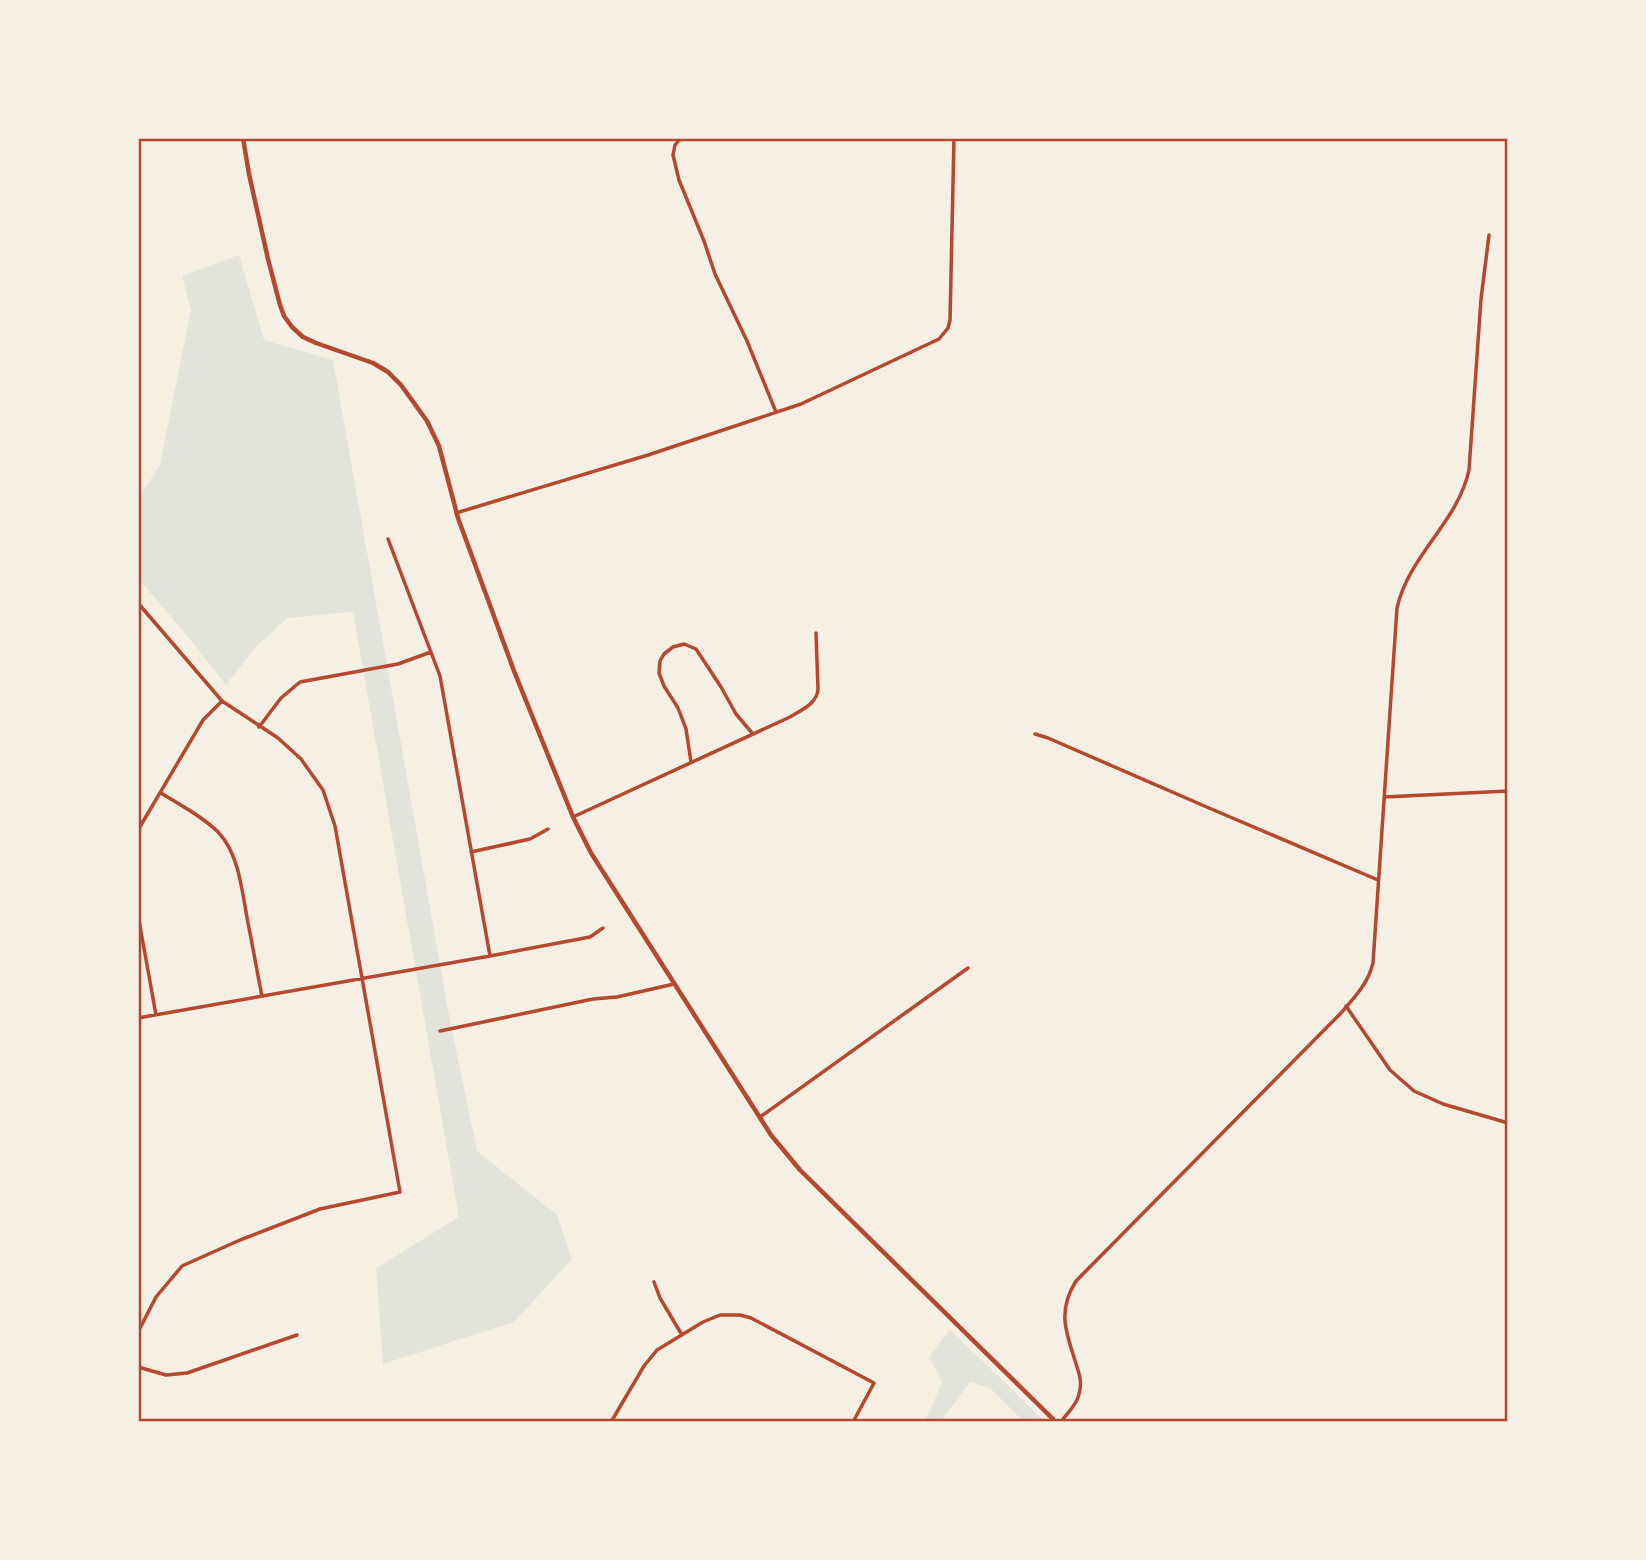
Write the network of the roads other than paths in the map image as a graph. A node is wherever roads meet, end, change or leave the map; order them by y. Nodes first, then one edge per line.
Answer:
1 (243, 138) edge
2 (686, 138) edge
3 (702, 138) edge
4 (792, 138) edge
5 (954, 138) edge
6 (1489, 235) dead end
7 (776, 412) junction
8 (456, 513) junction
9 (388, 539) dead end
10 (138, 603) edge
11 (816, 633) dead end
12 (431, 652) junction
13 (222, 701) junction
14 (259, 727) junction
15 (753, 734) junction
16 (1035, 734) dead end
17 (691, 762) junction
18 (1508, 791) edge
19 (161, 793) junction
20 (1384, 797) junction
21 (573, 817) junction
22 (548, 829) dead end
23 (138, 830) edge
24 (471, 852) junction
25 (1378, 880) junction
26 (138, 915) edge
27 (603, 928) dead end
28 (490, 956) junction
29 (968, 968) dead end
30 (362, 979) junction
31 (674, 984) junction
32 (262, 996) junction
33 (1346, 1006) junction
34 (156, 1015) junction
35 (138, 1018) edge
36 (440, 1031) dead end
37 (760, 1117) junction
38 (1508, 1123) edge
39 (654, 1282) dead end
40 (138, 1332) edge
41 (297, 1335) dead end
42 (682, 1335) junction
43 (138, 1367) edge
44 (611, 1422) edge
45 (853, 1422) edge
46 (1058, 1422) edge

1 - 8 street
2 - 7 street
3 - 4 street
5 - 7 street
6 - 20 street
7 - 8 street
8 - 21 street
9 - 12 street
10 - 13 street
11 - 15 street
12 - 14 street
12 - 24 street
13 - 14 street
13 - 19 street
14 - 30 street
15 - 17 street
15 - 17 street
16 - 25 street
17 - 21 street
18 - 20 street
19 - 23 street
19 - 32 street
20 - 25 street
21 - 31 street
22 - 24 street
24 - 28 street
25 - 33 street
26 - 34 street
27 - 28 street
28 - 30 street
29 - 37 street
30 - 32 street
30 - 40 street
31 - 36 street
31 - 37 street
32 - 34 street
33 - 38 street
33 - 46 street
34 - 35 street
37 - 46 street
39 - 42 street
41 - 43 street
42 - 44 street
42 - 45 street

